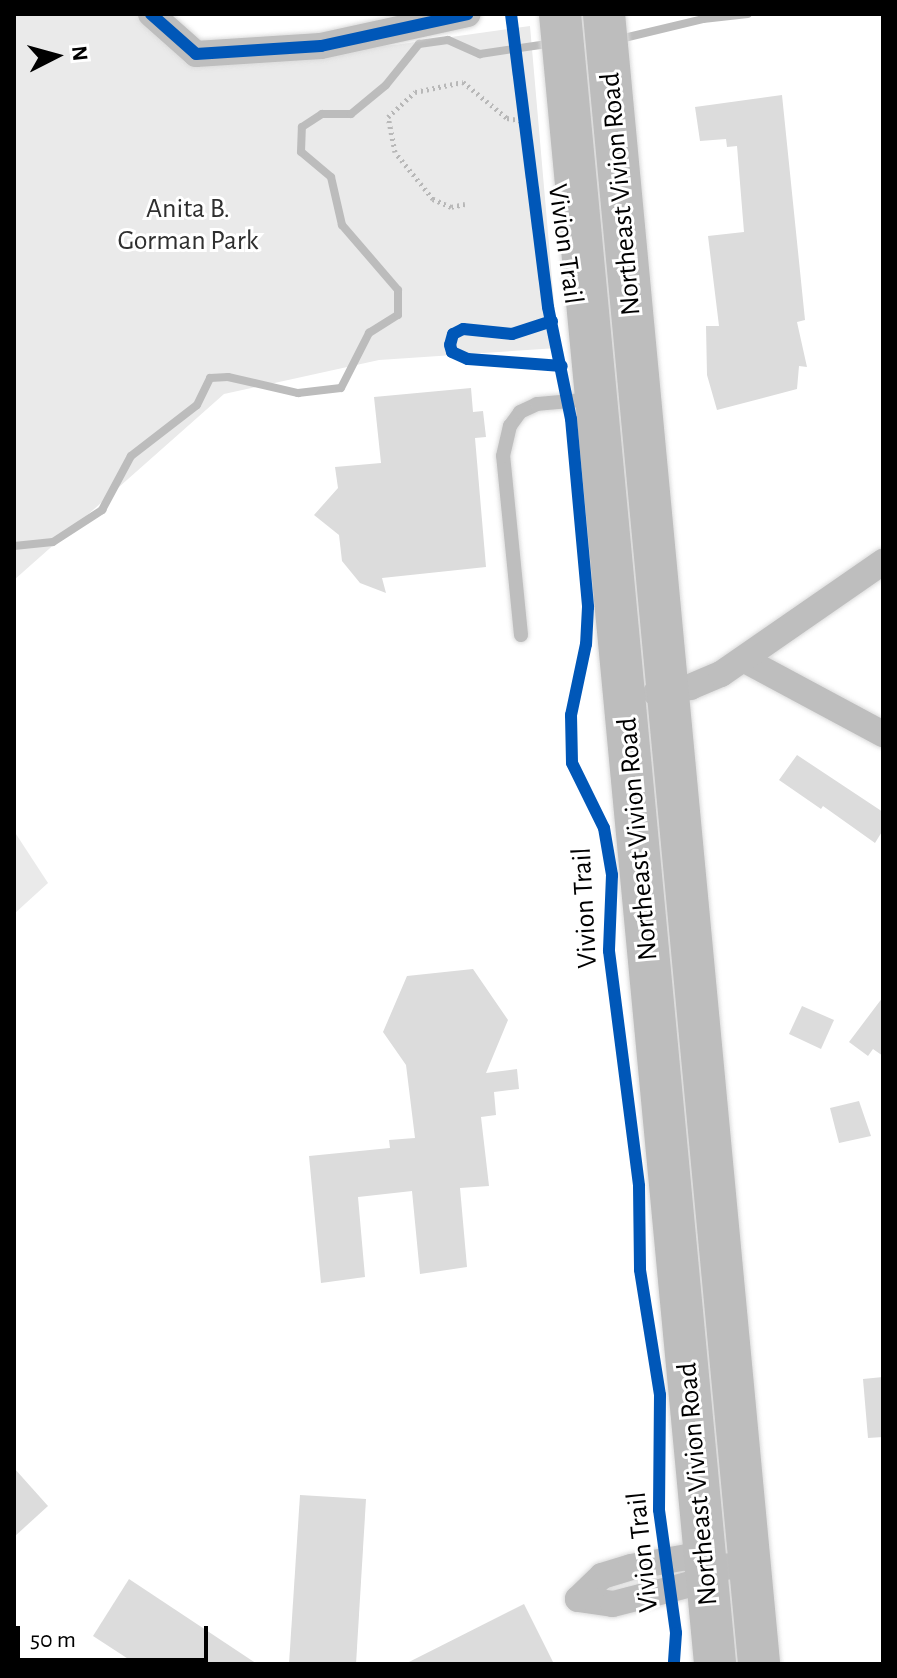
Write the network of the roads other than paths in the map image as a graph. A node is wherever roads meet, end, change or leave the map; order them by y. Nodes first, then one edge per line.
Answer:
1 (151, 14) edge
2 (468, 14) edge
3 (560, 14) edge
4 (604, 14) edge
5 (619, 402) junction
6 (883, 562) edge
7 (521, 635) dead end
8 (745, 660) junction
9 (668, 692) junction
10 (625, 696) junction
11 (883, 734) edge
12 (682, 1315) junction
13 (730, 1356) junction
14 (750, 1564) junction
15 (706, 1569) junction
16 (715, 1664) edge
17 (759, 1664) edge

1 - 2 street
3 - 5 main road, Northeast Vivion Road
4 - 5 main road, Northeast Vivion Road
5 - 7 lane
5 - 9 main road, Northeast Vivion Road
5 - 10 main road, Northeast Vivion Road
6 - 8 street
8 - 9 street
8 - 11 street
9 - 10 street
9 - 13 main road, Northeast Vivion Road
10 - 12 main road, Northeast Vivion Road
12 - 13 main road
12 - 15 main road, Northeast Vivion Road
13 - 14 main road, Northeast Vivion Road
14 - 15 street
14 - 17 main road, Northeast Vivion Road
15 - 16 main road, Northeast Vivion Road

